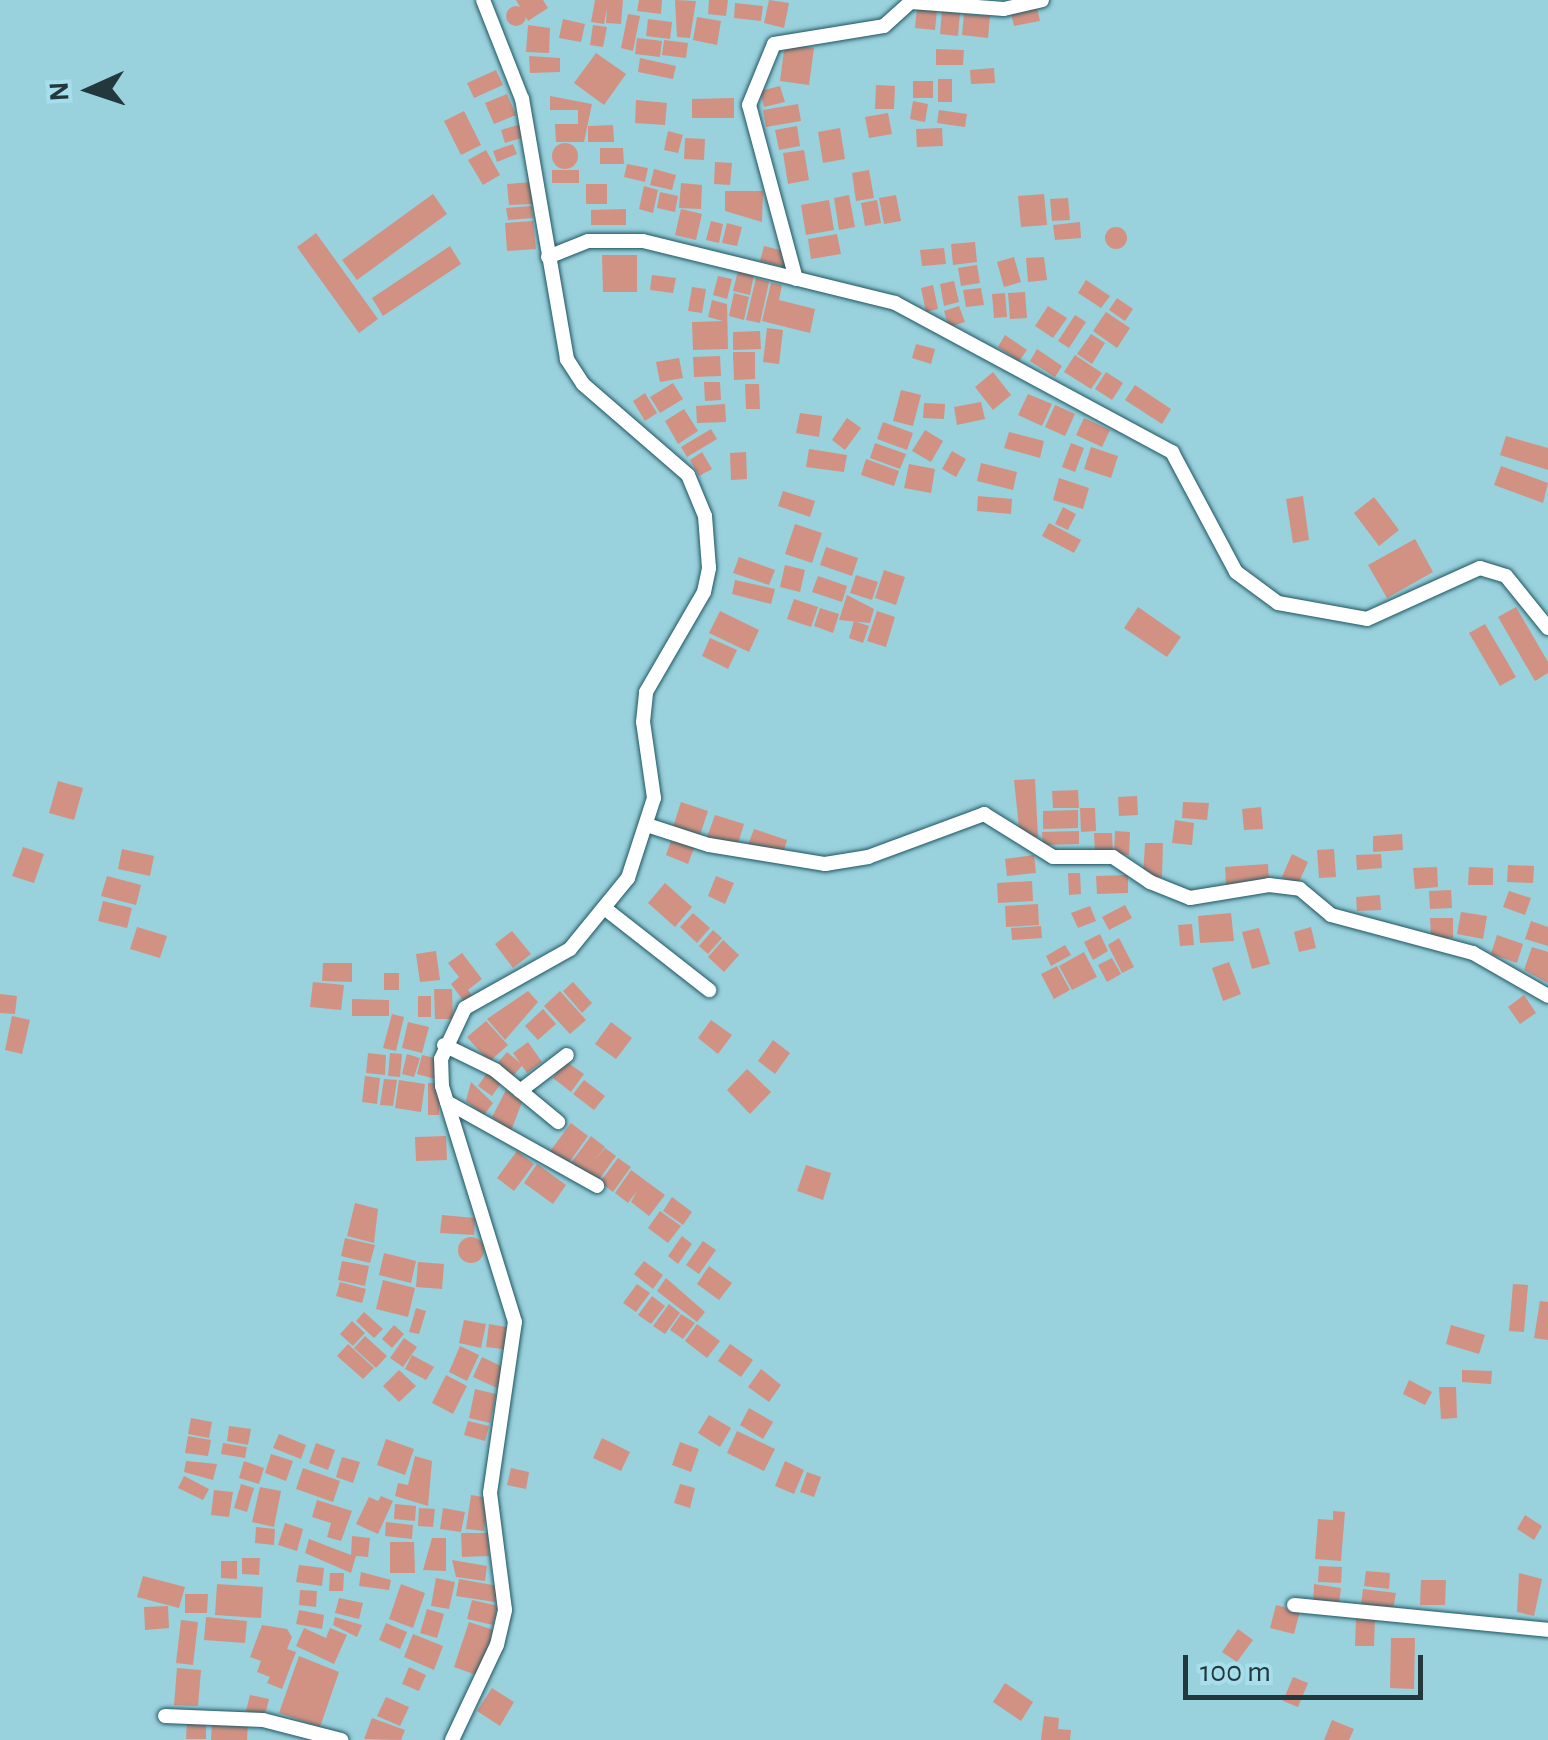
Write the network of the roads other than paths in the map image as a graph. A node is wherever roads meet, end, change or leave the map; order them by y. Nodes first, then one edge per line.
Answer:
1 (483, 0) edge
2 (1042, 0) edge
3 (548, 258) junction
4 (796, 278) junction
5 (1548, 628) edge
6 (650, 826) junction
7 (607, 910) junction
8 (709, 990) dead end
9 (1548, 996) edge
10 (444, 1046) junction
11 (567, 1055) dead end
12 (520, 1091) junction
13 (447, 1102) junction
14 (558, 1122) dead end
15 (597, 1186) dead end
16 (1294, 1604) dead end
17 (1548, 1630) edge
18 (165, 1716) dead end
19 (341, 1740) edge
20 (452, 1740) edge

1 - 3 street
2 - 4 street
3 - 4 street
3 - 6 street
4 - 5 street
6 - 7 street
6 - 9 street
7 - 8 street
7 - 10 street
10 - 12 street
10 - 13 street
11 - 12 street
12 - 14 street
13 - 15 street
13 - 20 street
16 - 17 street
18 - 19 street

